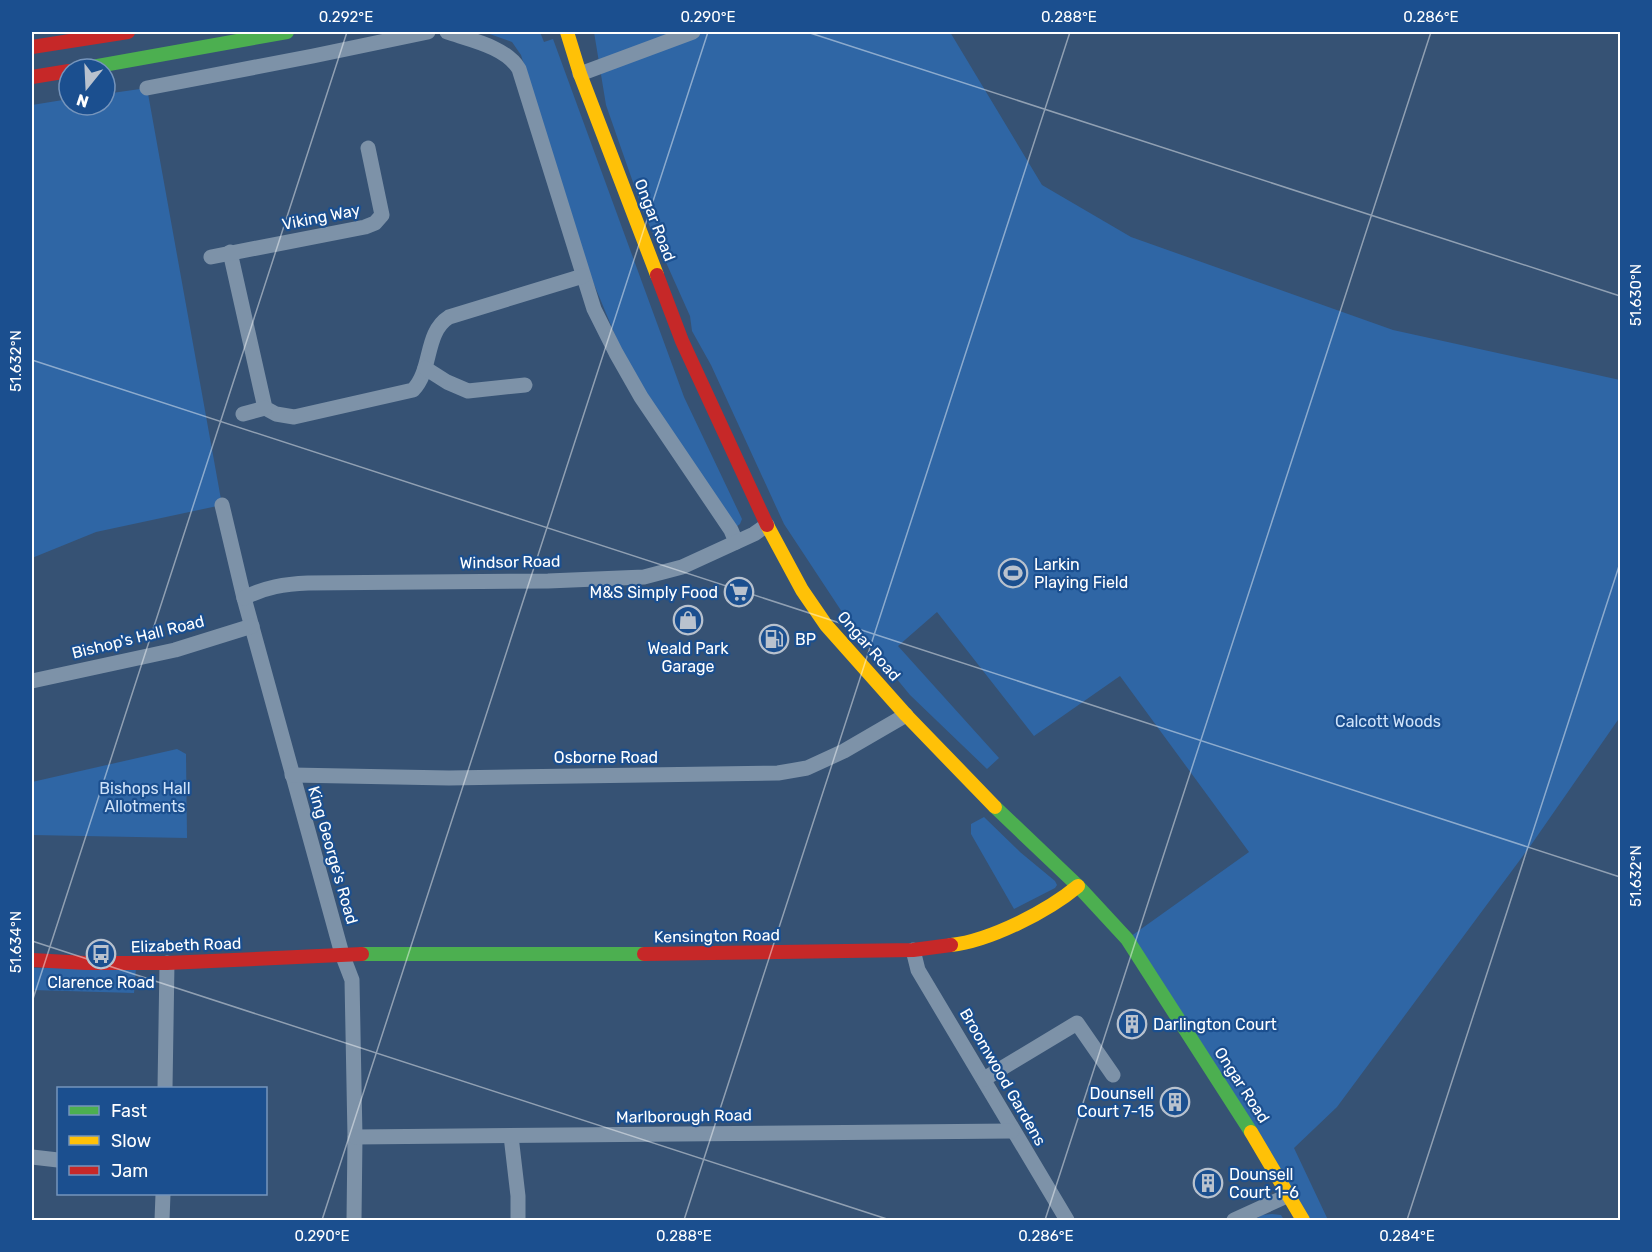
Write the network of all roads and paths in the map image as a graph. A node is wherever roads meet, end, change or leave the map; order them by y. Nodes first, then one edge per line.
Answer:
1 (128, 32) edge
2 (287, 32) edge
3 (428, 32) edge
4 (447, 32) edge
5 (693, 32) edge
6 (568, 33) edge
7 (32, 47) edge
8 (117, 63) edge
9 (57, 73) edge
10 (580, 74) junction
11 (32, 77) edge
12 (147, 88) dead end
13 (368, 148) dead end
14 (230, 252) junction
15 (212, 257) dead end
16 (583, 276) junction
17 (425, 368) junction
18 (525, 385) dead end
19 (266, 408) junction
20 (243, 414) dead end
21 (222, 506) dead end
22 (767, 525) junction
23 (736, 542) junction
24 (244, 597) junction
25 (252, 626) junction
26 (32, 681) edge
27 (906, 715) junction
28 (292, 775) junction
29 (1078, 886) junction
30 (913, 950) junction
31 (342, 954) junction
32 (32, 960) edge
33 (166, 963) junction
34 (1113, 1075) dead end
35 (984, 1079) junction
36 (165, 1087) edge
37 (1012, 1131) junction
38 (511, 1136) junction
39 (356, 1137) junction
40 (32, 1157) edge
41 (57, 1160) edge
42 (1289, 1194) junction
43 (163, 1195) edge
44 (162, 1221) edge
45 (354, 1221) edge
46 (518, 1221) edge
47 (1067, 1221) edge
48 (1234, 1221) edge
49 (1303, 1221) edge

1 - 7 main road
2 - 8 main road
3 - 12 street
4 - 16 street
5 - 10 street
6 - 10 main road, Ongar Road
9 - 11 main road
10 - 22 main road, Ongar Road
13 - 14 street, Viking Way
14 - 15 street, Viking Way
14 - 19 street
16 - 17 street
16 - 23 street
17 - 18 street
17 - 19 street
19 - 20 street
21 - 24 street, King George's Road
22 - 23 street, Windsor Road
22 - 27 main road, Ongar Road
23 - 24 street, Windsor Road
24 - 25 street, King George's Road
25 - 26 street, Bishop's Hall Road
25 - 28 street, King George's Road
27 - 28 street, Osborne Road
27 - 29 main road, Ongar Road
28 - 31 street, King George's Road
29 - 30 main road, Kensington Road
29 - 42 main road, Ongar Road
30 - 31 main road, Kensington Road
30 - 35 street, Broomwood Gardens
31 - 33 main road, Elizabeth Road
31 - 39 street, King George's Road
32 - 33 main road, Elizabeth Road
33 - 36 street
34 - 35 street
35 - 37 street, Broomwood Gardens
37 - 38 street, Marlborough Road
37 - 47 street, Broomwood Gardens
38 - 39 street, Marlborough Road
38 - 46 street
39 - 45 street, King George's Road
40 - 41 street
42 - 48 street
42 - 49 main road, Ongar Road
43 - 44 street

